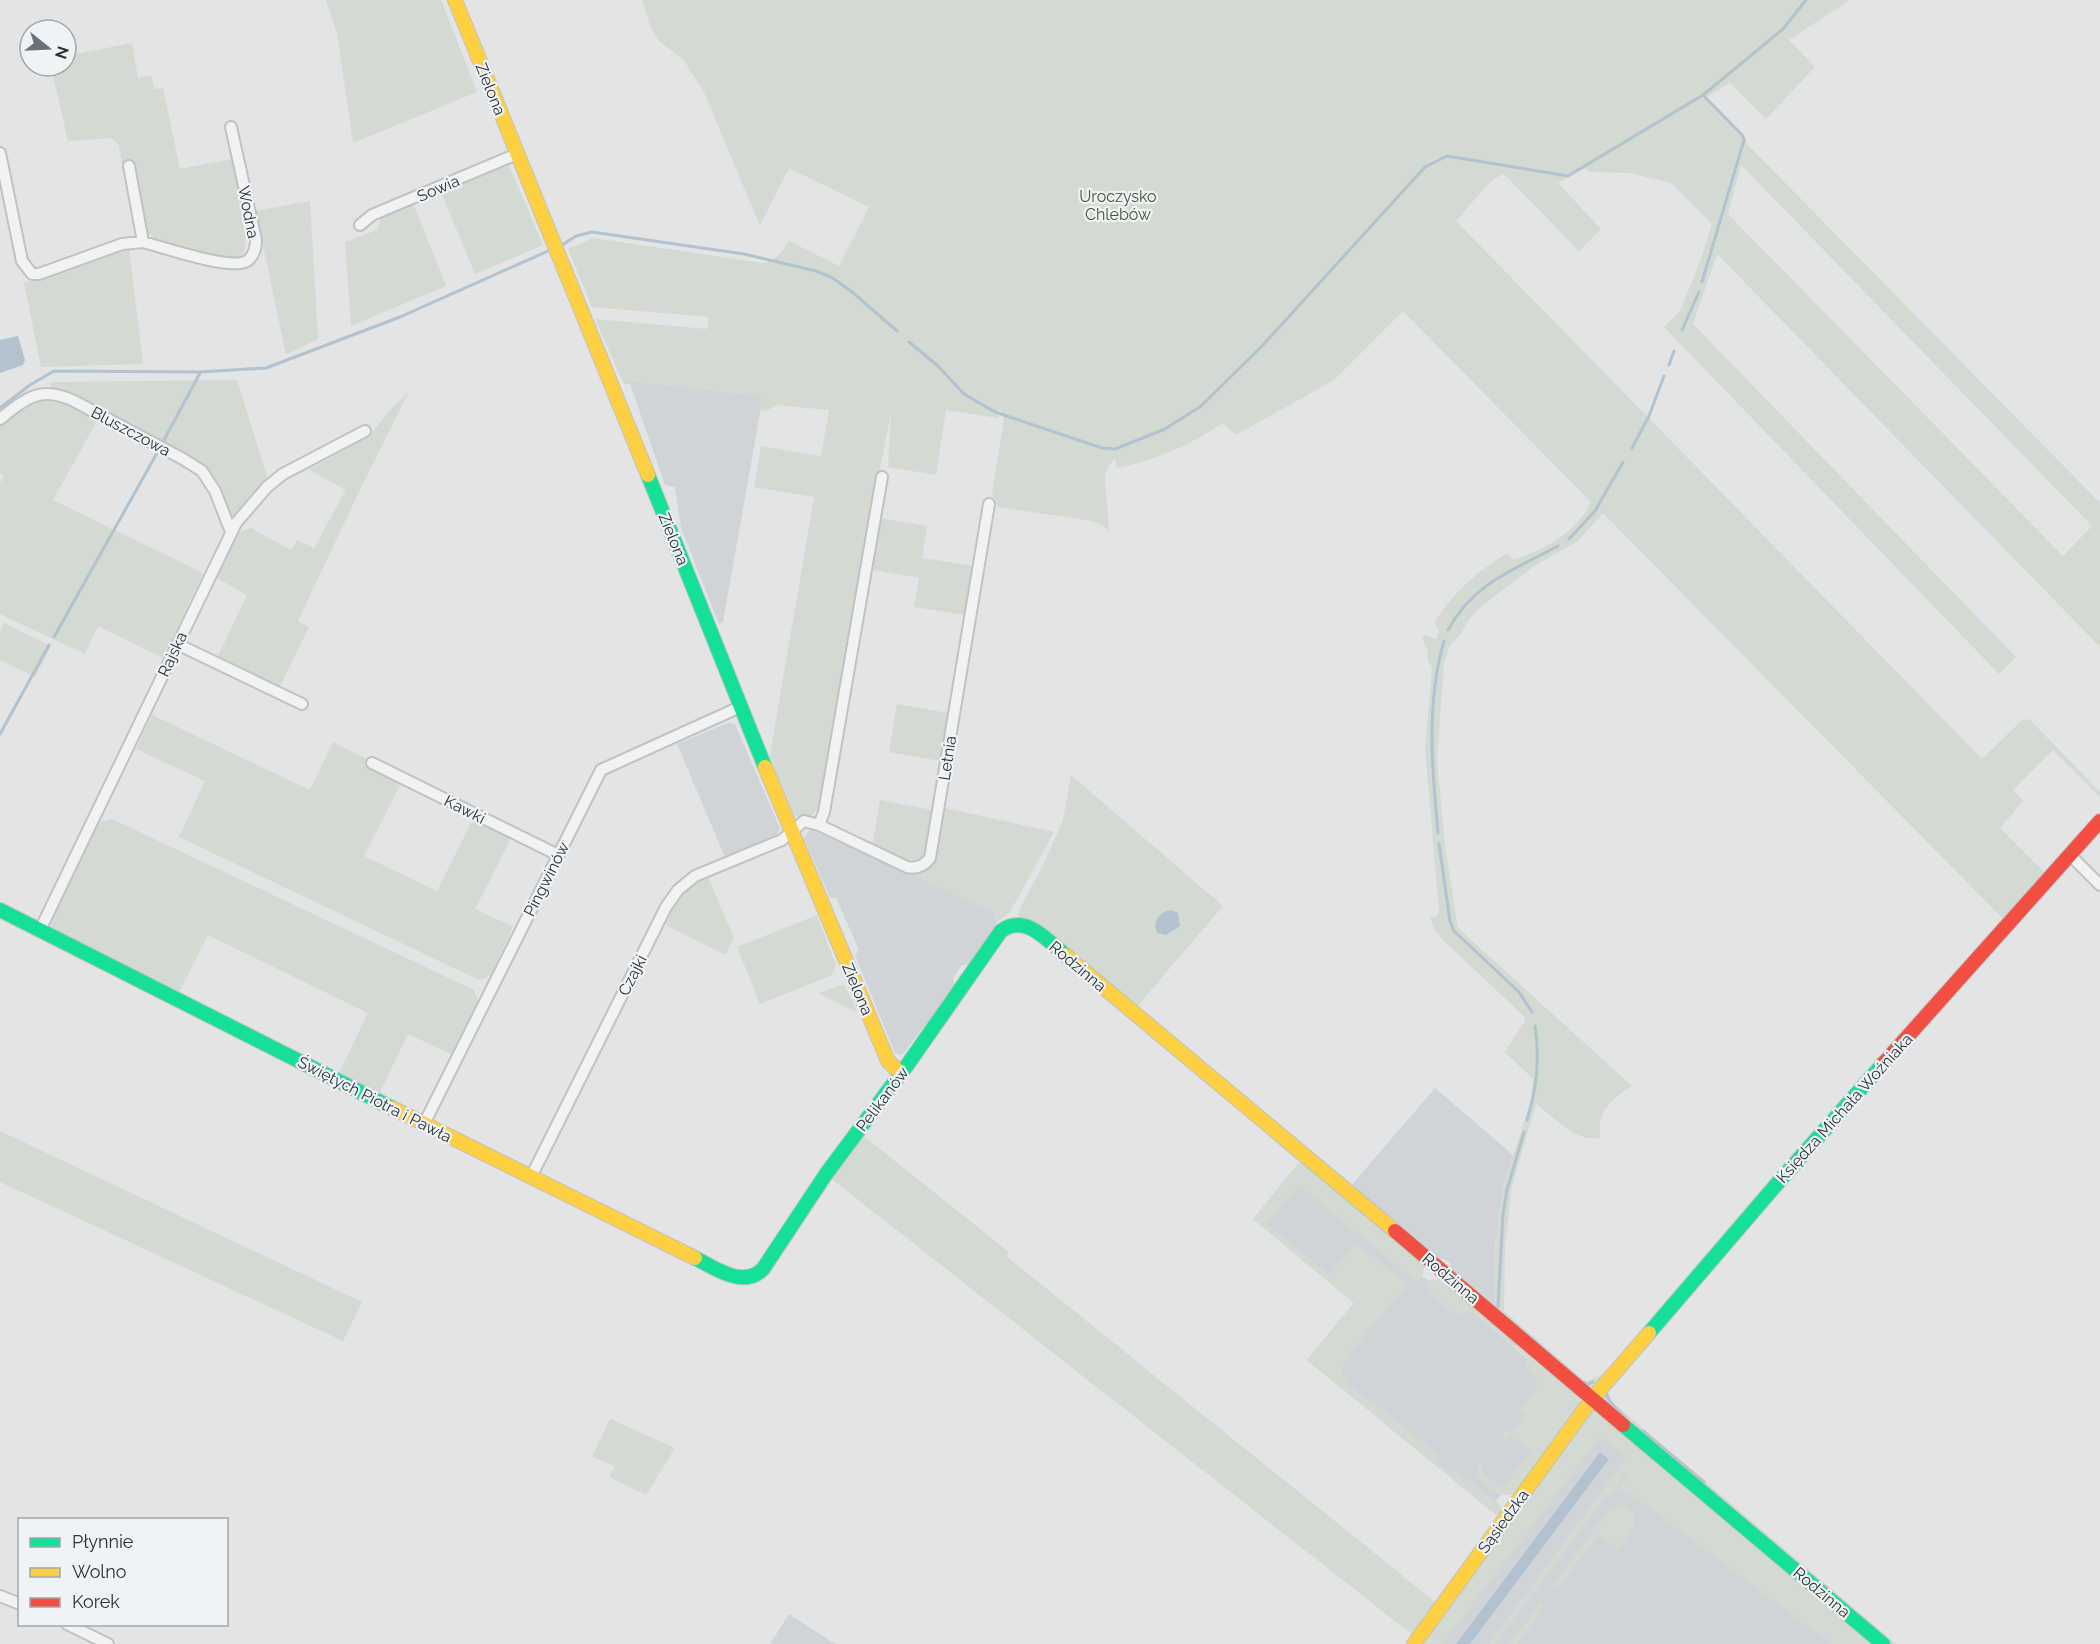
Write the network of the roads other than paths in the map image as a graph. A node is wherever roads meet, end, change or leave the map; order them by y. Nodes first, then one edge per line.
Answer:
1 (455, 0) edge
2 (231, 127) dead end
3 (0, 153) edge
4 (517, 154) junction
5 (129, 166) dead end
6 (360, 225) dead end
7 (143, 242) junction
8 (0, 419) edge
9 (364, 431) dead end
10 (882, 477) dead end
11 (989, 504) dead end
12 (231, 531) junction
13 (177, 644) junction
14 (302, 705) dead end
15 (740, 707) junction
16 (372, 762) dead end
17 (2100, 821) edge
18 (819, 825) junction
19 (791, 832) junction
20 (558, 855) junction
21 (2070, 855) junction
22 (2100, 885) edge
23 (0, 910) edge
24 (1013, 923) joint
25 (40, 930) junction
26 (901, 1074) junction
27 (424, 1124) junction
28 (531, 1177) junction
29 (754, 1277) joint
30 (1592, 1399) junction
31 (0, 1596) edge
32 (18, 1603) edge
33 (71, 1626) edge
34 (108, 1644) edge
35 (1414, 1644) edge
36 (1883, 1644) edge

1 - 4 street, Zielona
2 - 7 street, Wodna
3 - 7 street, Wodna
4 - 6 street, Sowia
4 - 15 street, Zielona
5 - 7 street
8 - 12 street, Bluszczowa
9 - 12 street, Rajska
10 - 18 street
11 - 18 street, Letnia
12 - 13 street, Rajska
13 - 14 street
13 - 25 street, Rajska
15 - 19 street, Zielona
15 - 20 street, Pingwinów
16 - 20 street, Kawki
17 - 21 street, Księdza Michała Woźniaka
18 - 19 street
19 - 26 street, Zielona
19 - 28 street, Czajki
20 - 27 street, Pingwinów
21 - 22 street
21 - 30 street, Księdza Michała Woźniaka
23 - 25 street, Świętych Piotra i Pawła
24 - 26 street, Pelikanów
24 - 30 street, Rodzinna
25 - 27 street, Świętych Piotra i Pawła
26 - 29 street, Pelikanów
27 - 28 street, Świętych Piotra i Pawła
28 - 29 street, Świętych Piotra i Pawła
30 - 35 street, Sąsiedzka
30 - 36 street, Rodzinna
31 - 32 street
33 - 34 street

